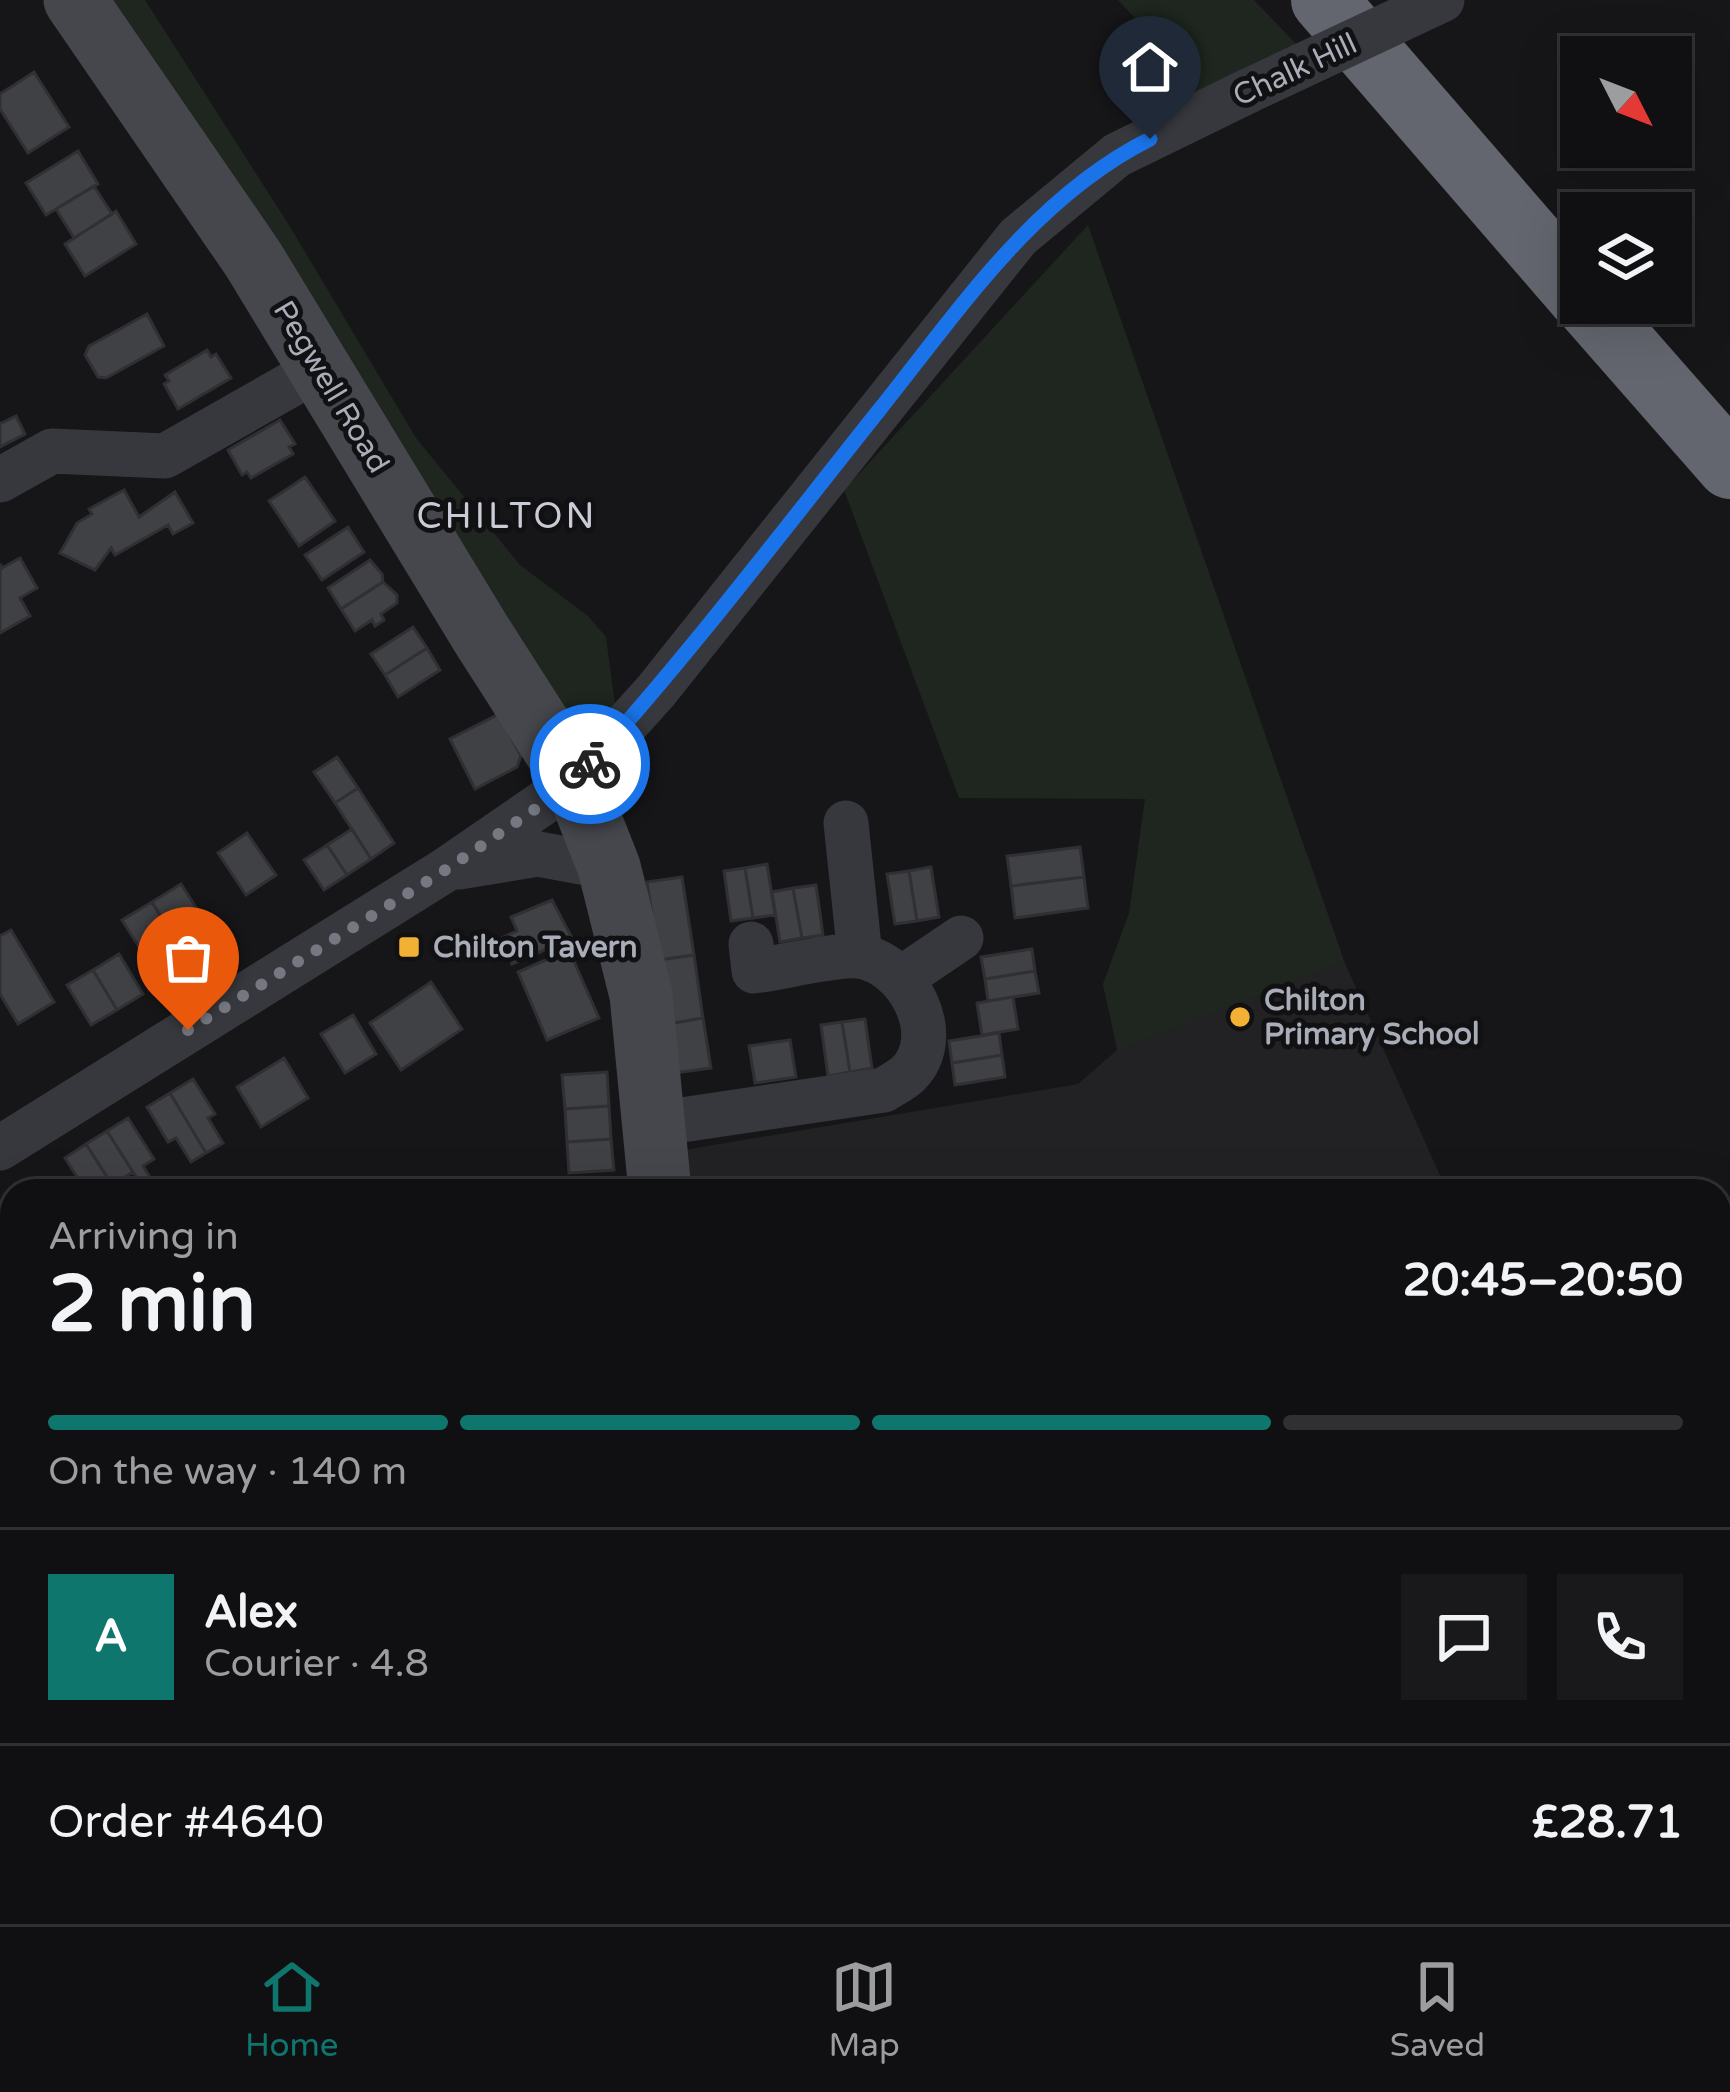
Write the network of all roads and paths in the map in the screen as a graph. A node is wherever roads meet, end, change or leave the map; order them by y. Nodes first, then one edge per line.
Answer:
1 (75, 0) edge
2 (1442, 0) edge
3 (1329, 4) edge
4 (1560, 272) edge
5 (1605, 324) edge
6 (320, 368) junction
7 (1730, 466) edge
8 (0, 480) edge
9 (575, 781) junction
10 (846, 823) dead end
11 (609, 867) junction
12 (447, 869) junction
13 (961, 938) dead end
14 (751, 944) dead end
15 (860, 956) junction
16 (902, 978) junction
17 (655, 1124) junction
18 (0, 1148) edge
19 (659, 1179) edge

1 - 6 street, Pegwell Road
2 - 9 street, Chalk Hill, bridge
3 - 4 highway
5 - 7 highway
6 - 8 street
6 - 9 street, Pegwell Road
9 - 11 street, Pegwell Road
9 - 12 street, Chalk Hill
10 - 15 street
11 - 12 street
11 - 17 street, Pegwell Road
12 - 18 street, Chalk Hill
13 - 16 street
14 - 15 street
15 - 16 street
16 - 17 street
17 - 19 street, Pegwell Road

